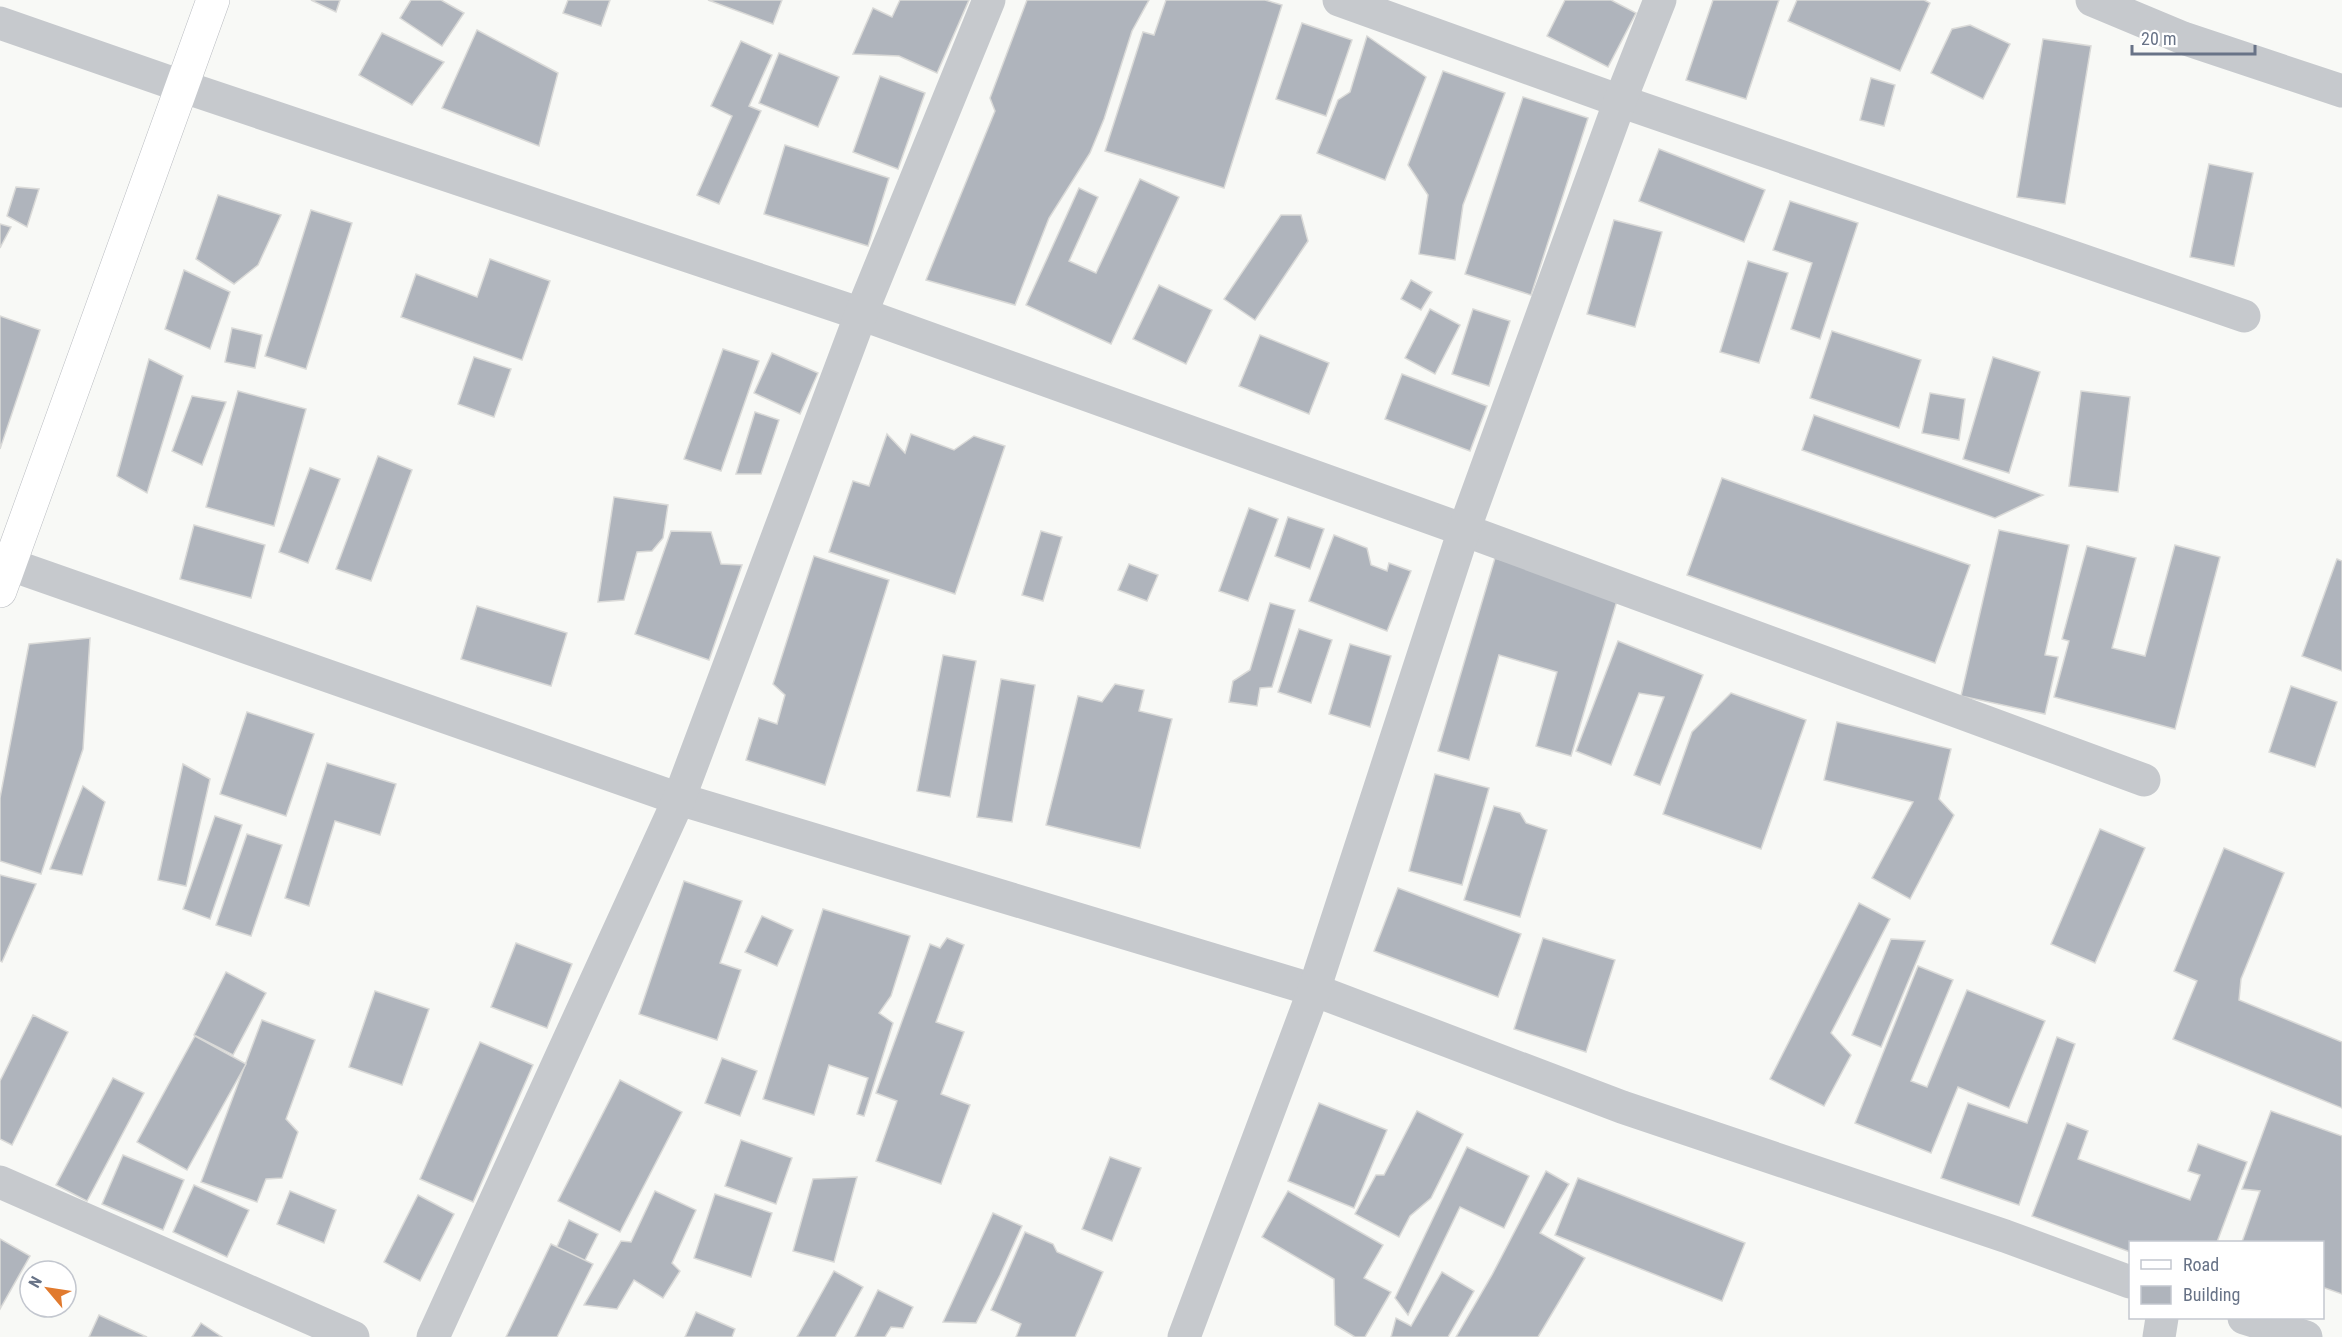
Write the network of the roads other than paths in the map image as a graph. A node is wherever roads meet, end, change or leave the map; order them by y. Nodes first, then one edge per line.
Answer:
1 (213, 0) edge
2 (989, 0) edge
3 (1340, 0) edge
4 (1660, 0) edge
5 (2092, 0) edge
6 (0, 22) edge
7 (181, 86) junction
8 (2342, 91) edge
9 (1620, 101) junction
10 (861, 314) junction
11 (2244, 316) dead end
12 (1464, 530) junction
13 (3, 572) edge
14 (2145, 780) dead end
15 (679, 799) junction
16 (1314, 990) junction
17 (0, 1182) edge
18 (2129, 1282) edge
19 (2162, 1319) edge
20 (2250, 1319) edge
21 (353, 1337) edge
22 (433, 1337) edge
23 (1184, 1337) edge
24 (2159, 1337) edge
25 (2306, 1337) edge

1 - 7 main road
2 - 10 street
3 - 9 street
4 - 9 street
5 - 8 street
6 - 7 street
7 - 10 street
7 - 13 main road
9 - 11 street
9 - 12 street
10 - 12 street
10 - 15 street
12 - 14 street
12 - 16 street
13 - 15 street
15 - 16 street
15 - 22 street
16 - 18 street
16 - 23 street
17 - 21 street
19 - 24 street
20 - 25 street

